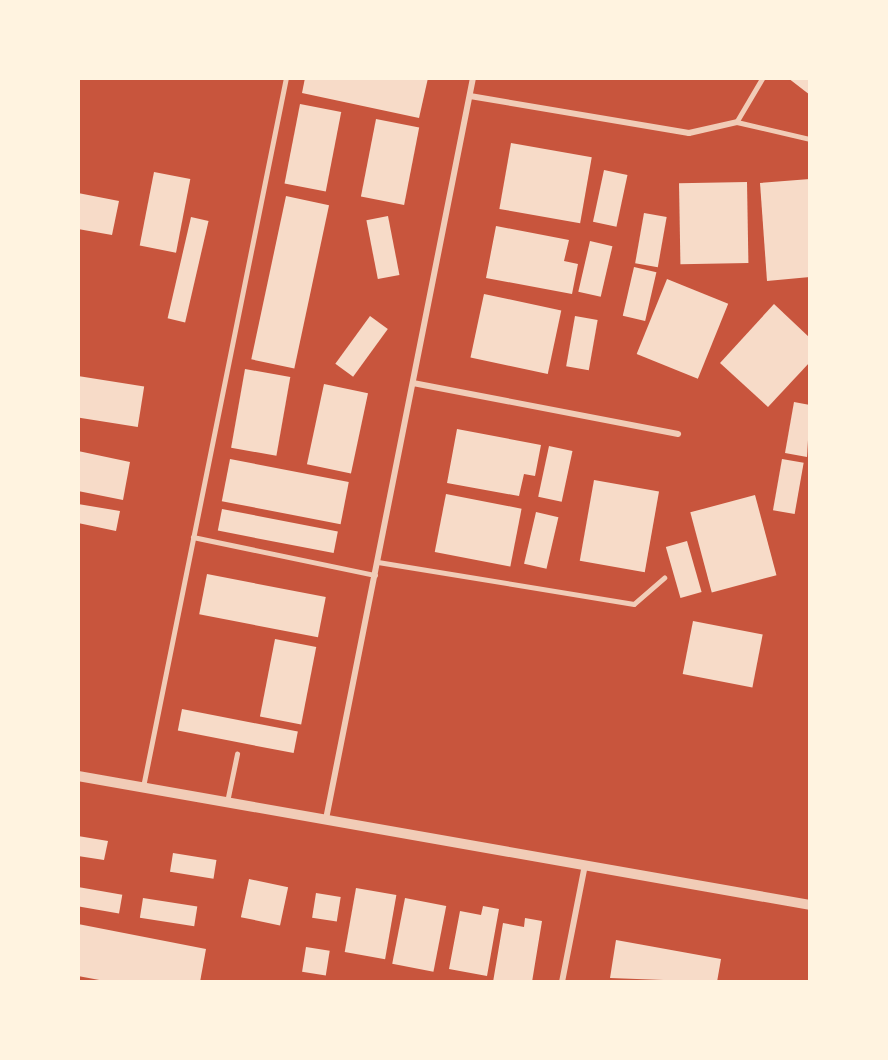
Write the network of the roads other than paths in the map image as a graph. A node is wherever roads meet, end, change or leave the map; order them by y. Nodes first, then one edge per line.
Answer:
1 (286, 78) edge
2 (473, 78) edge
3 (763, 78) edge
4 (470, 96) junction
5 (737, 122) junction
6 (810, 139) edge
7 (413, 383) junction
8 (678, 434) dead end
9 (194, 537) junction
10 (378, 562) junction
11 (375, 575) junction
12 (664, 578) dead end
13 (237, 754) dead end
14 (78, 776) edge
15 (143, 787) junction
16 (227, 802) junction
17 (326, 819) junction
18 (585, 864) junction
19 (810, 905) edge
20 (562, 982) edge

1 - 9 lane
2 - 4 street
3 - 5 lane
4 - 5 street
4 - 7 street
5 - 6 lane
7 - 8 street
7 - 10 street
9 - 11 lane
9 - 15 lane
10 - 11 street
10 - 12 lane
11 - 17 street
13 - 16 lane
14 - 15 street
15 - 16 street
16 - 17 street
17 - 18 street
18 - 19 street
18 - 20 street

